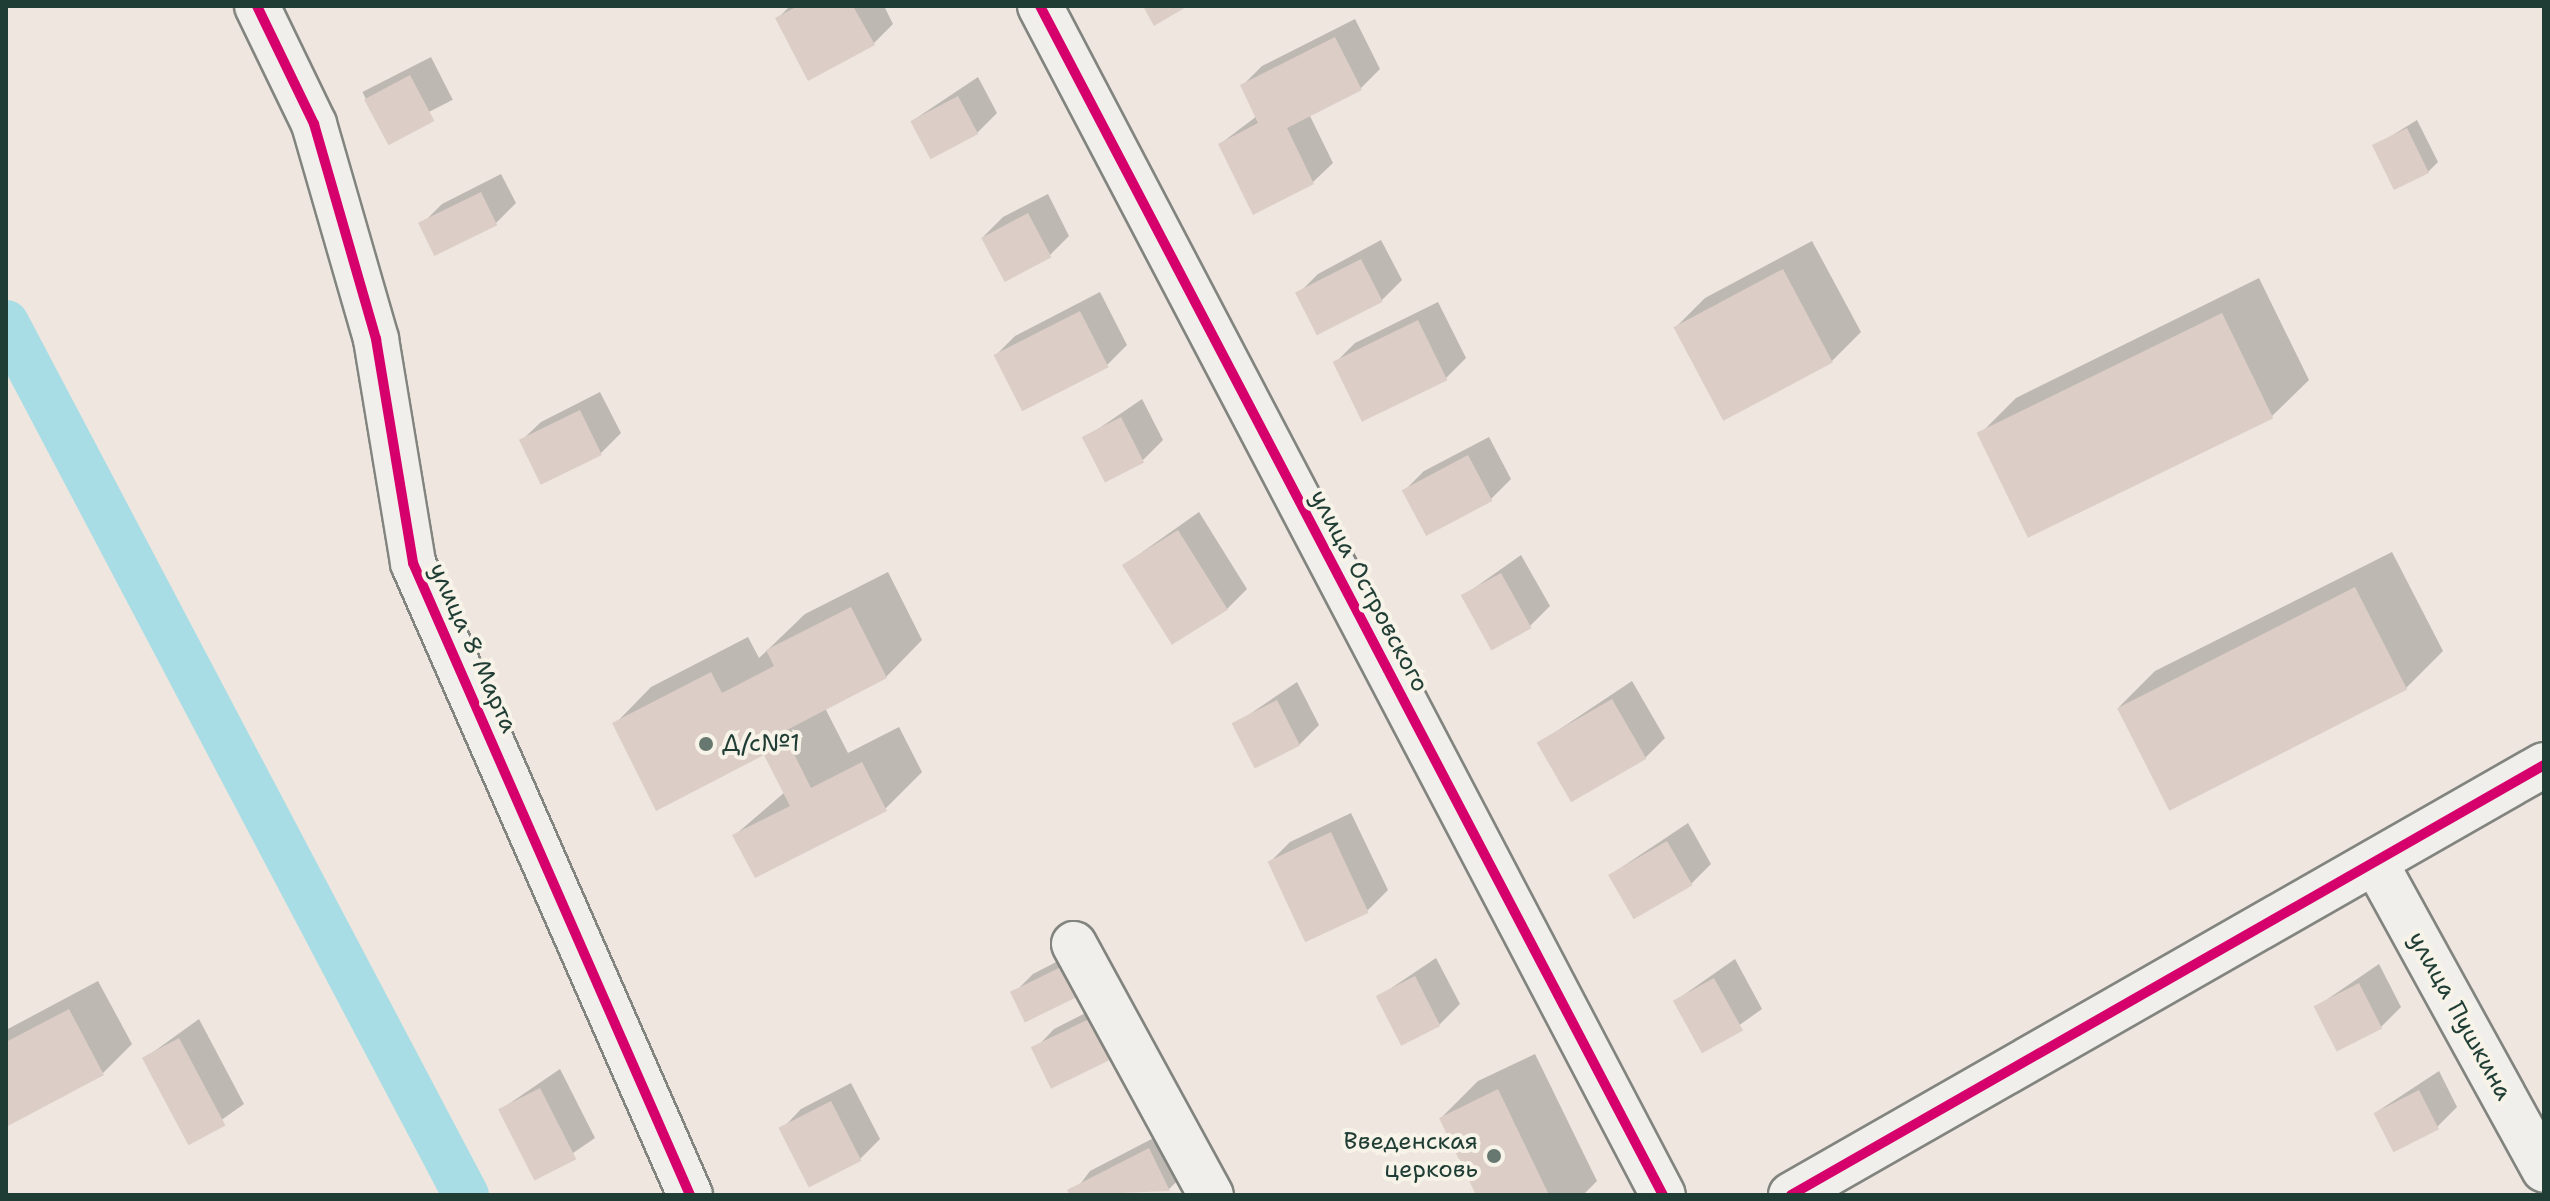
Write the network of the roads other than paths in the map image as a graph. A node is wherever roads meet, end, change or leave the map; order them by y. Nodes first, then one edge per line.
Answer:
1 (257, 6) edge
2 (1040, 6) edge
3 (2544, 765) edge
4 (2375, 862) junction
5 (1074, 944) dead end
6 (2544, 1170) edge
7 (690, 1195) edge
8 (1211, 1195) edge
9 (1663, 1195) edge
10 (1791, 1195) edge

1 - 7 street, улица 8 Марта
2 - 9 street, улица Островского
3 - 4 street
4 - 6 street, улица Пушкина
4 - 10 street
5 - 8 street

